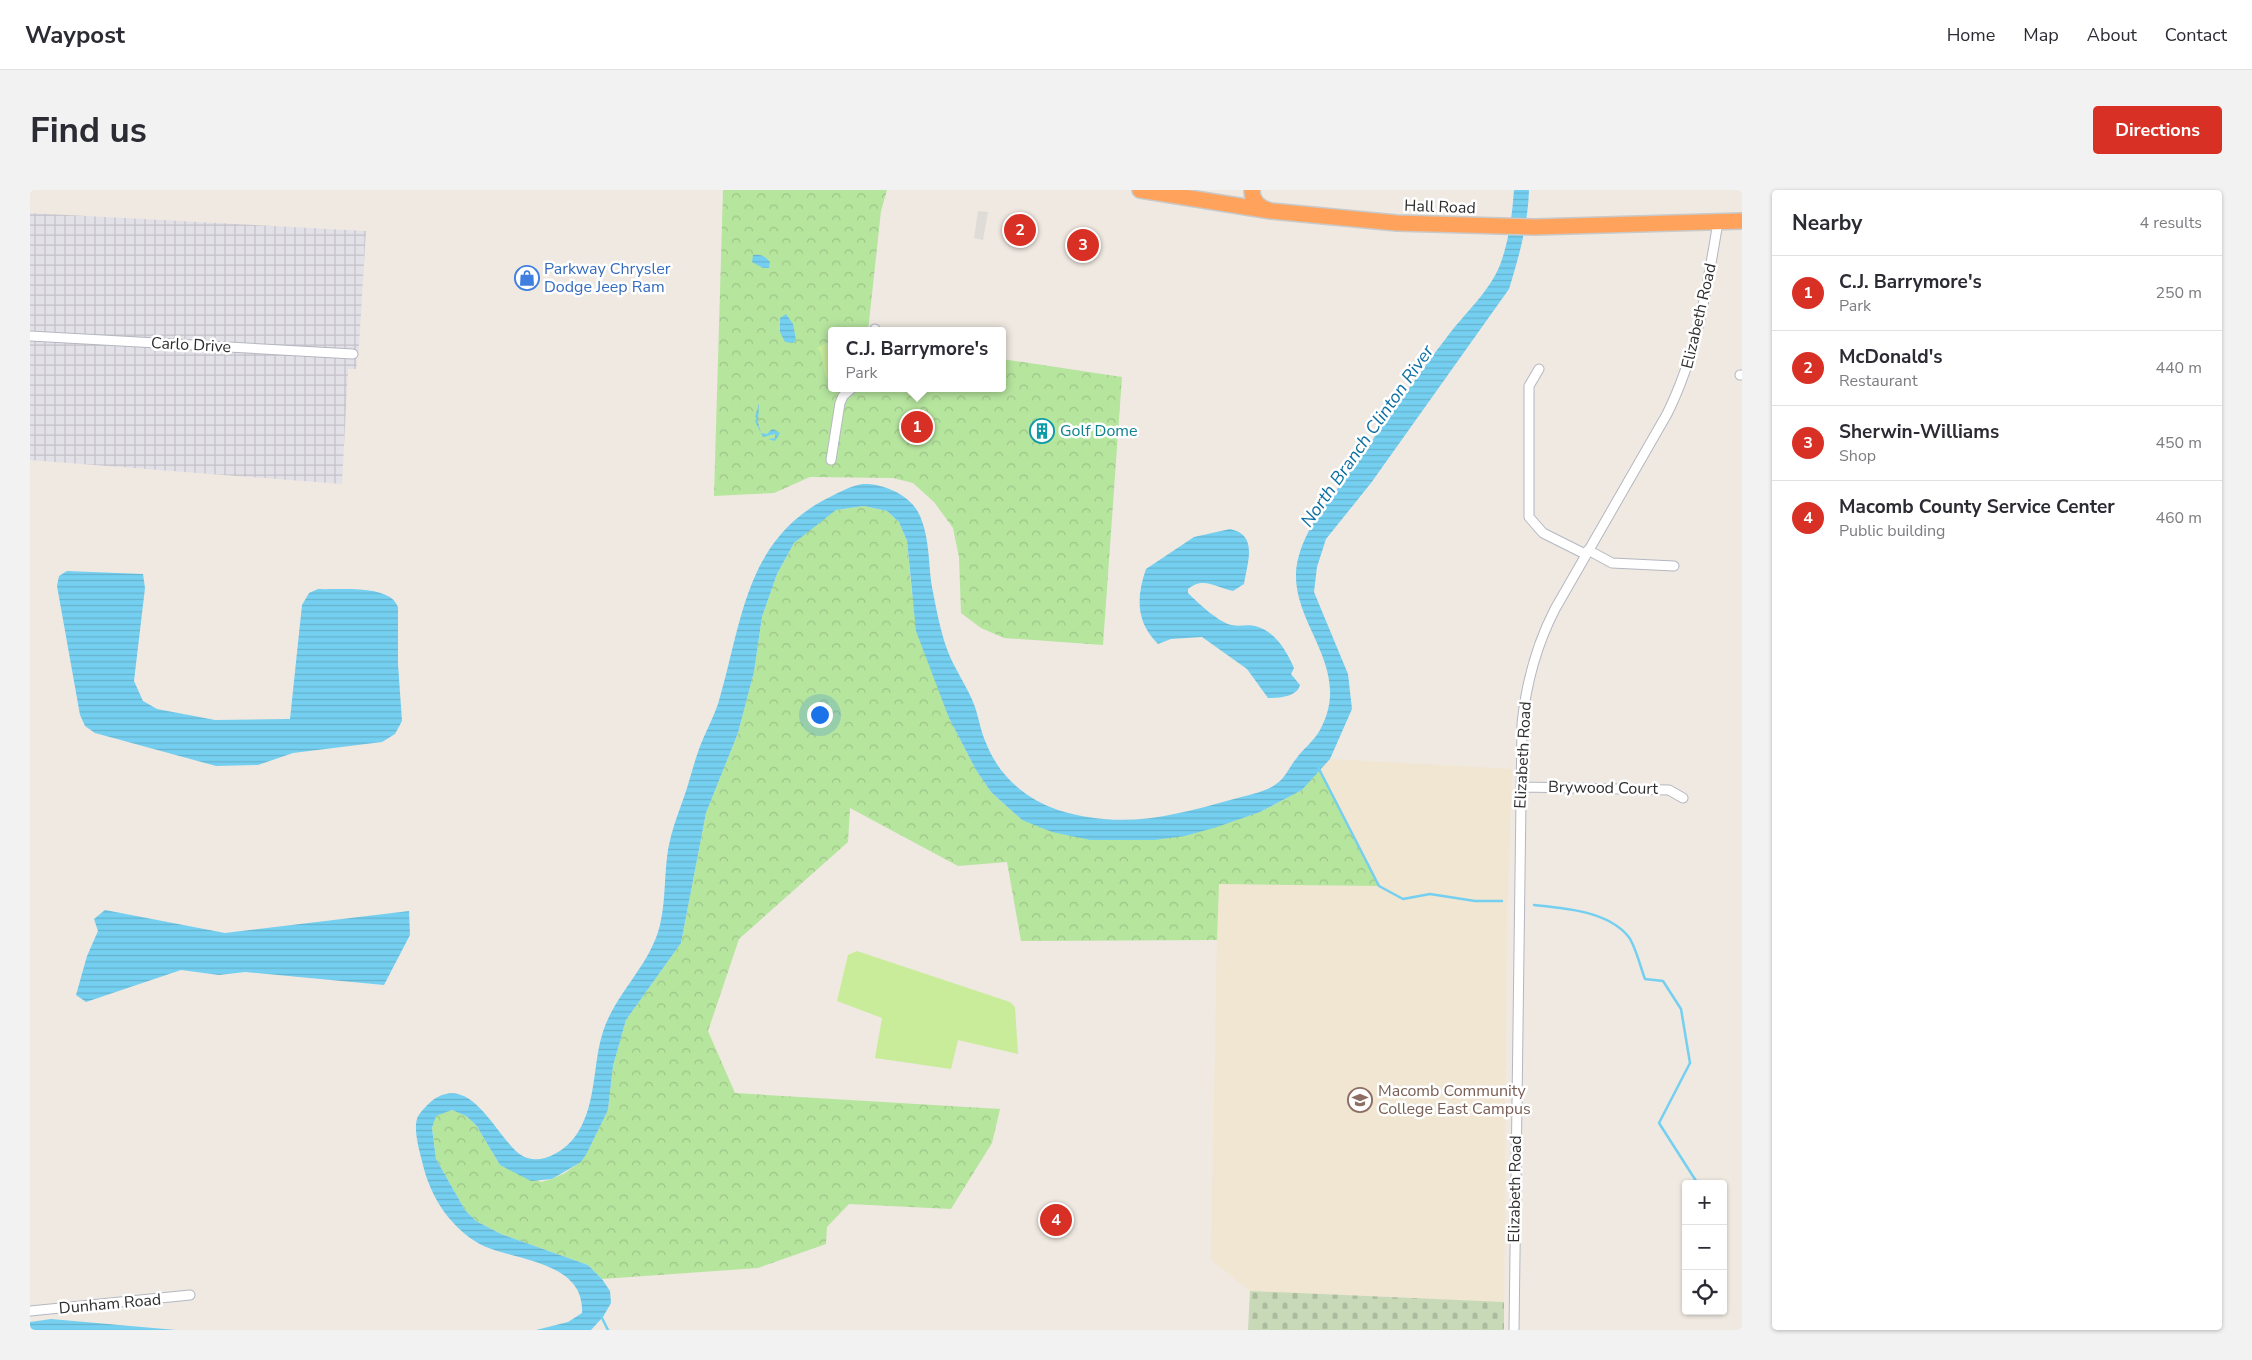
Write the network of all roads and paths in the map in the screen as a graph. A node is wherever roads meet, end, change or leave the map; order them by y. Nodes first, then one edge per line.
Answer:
1 (1140, 190) edge
2 (1252, 190) edge
3 (1271, 211) junction
4 (1742, 221) edge
5 (1718, 222) junction
6 (30, 336) edge
7 (353, 354) dead end
8 (1539, 369) dead end
9 (847, 392) edge
10 (831, 460) dead end
11 (1587, 552) junction
12 (1674, 566) dead end
13 (1521, 787) junction
14 (1684, 798) dead end
15 (190, 1295) dead end
16 (30, 1311) edge
17 (1514, 1330) edge

1 - 3 highway, Hall Road
2 - 3 highway
3 - 5 highway, Hall Road
4 - 5 highway, Hall Road
5 - 11 street, Elizabeth Road
6 - 7 street, Carlo Drive
8 - 11 street
9 - 10 street
11 - 12 street
11 - 13 street, Elizabeth Road
13 - 14 street, Brywood Court
13 - 17 street, Elizabeth Road
15 - 16 street, Dunham Road

